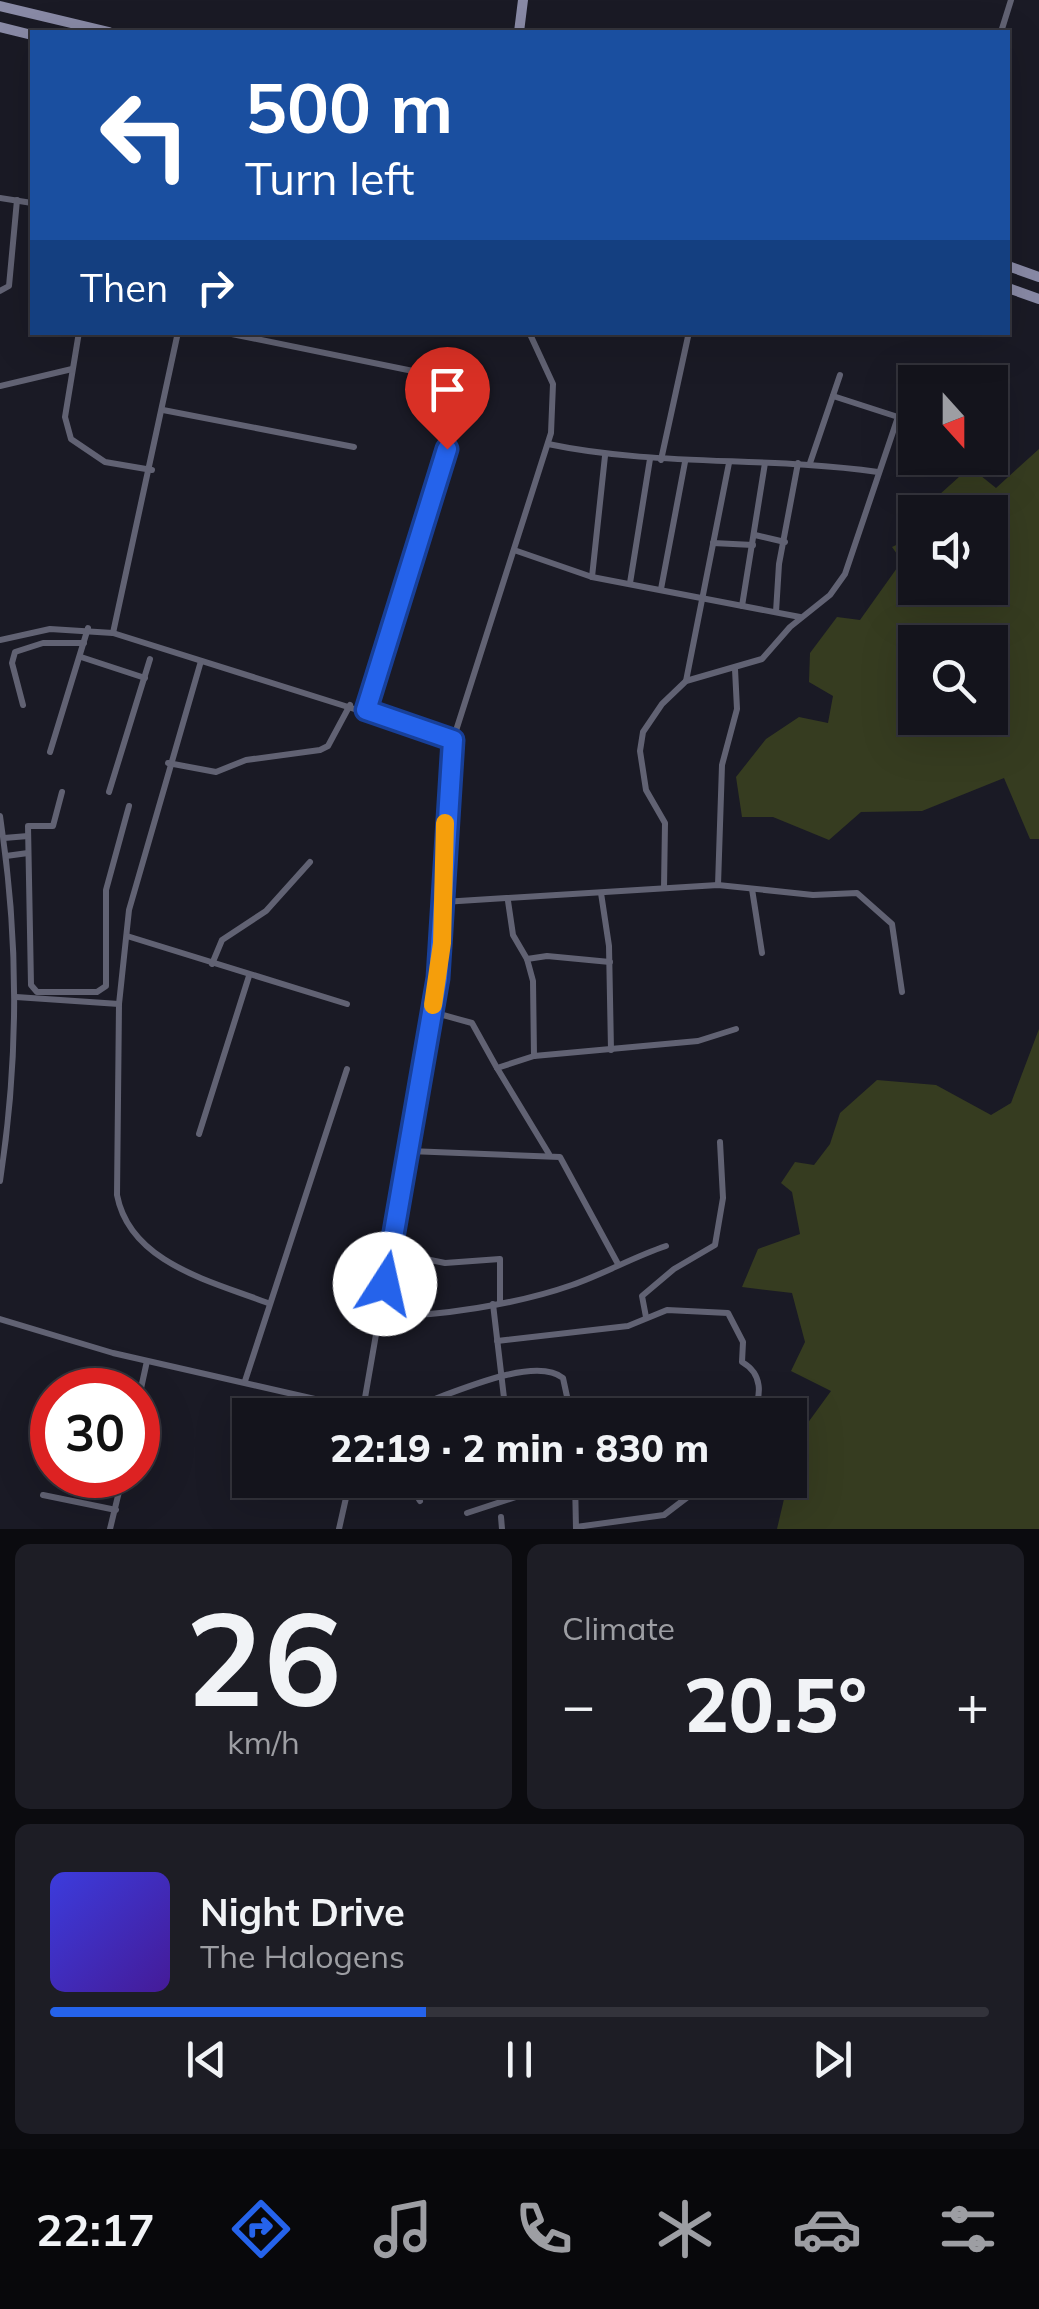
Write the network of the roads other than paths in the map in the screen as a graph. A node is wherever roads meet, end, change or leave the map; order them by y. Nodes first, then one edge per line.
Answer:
1 (523, 0) edge
2 (1010, 0) edge
3 (0, 6) edge
4 (0, 27) edge
5 (101, 30) edge
6 (519, 30) edge
7 (1002, 30) edge
8 (30, 34) edge
9 (0, 198) edge
10 (17, 200) junction
11 (30, 203) edge
12 (1010, 267) edge
13 (1039, 277) edge
14 (1010, 289) edge
15 (0, 291) edge
16 (1039, 299) edge
17 (78, 335) edge
18 (177, 335) edge
19 (237, 335) edge
20 (530, 335) edge
21 (688, 335) edge
22 (72, 369) junction
23 (840, 375) dead end
24 (0, 386) edge
25 (833, 396) junction
26 (163, 410) junction
27 (548, 444) junction
28 (354, 447) dead end
29 (605, 456) junction
30 (650, 459) junction
31 (662, 460) junction
32 (685, 462) junction
33 (728, 463) junction
34 (764, 463) junction
35 (810, 463) junction
36 (798, 464) junction
37 (152, 470) junction
38 (878, 472) junction
39 (756, 535) junction
40 (713, 542) junction
41 (785, 542) junction
42 (753, 545) junction
43 (514, 550) junction
44 (592, 577) junction
45 (630, 583) junction
46 (661, 589) junction
47 (702, 598) junction
48 (742, 606) junction
49 (776, 612) junction
50 (801, 617) junction
51 (88, 628) junction
52 (113, 633) junction
53 (0, 640) edge
54 (84, 643) junction
55 (81, 657) junction
56 (150, 659) dead end
57 (201, 661) junction
58 (735, 669) junction
59 (145, 678) junction
60 (686, 681) junction
61 (350, 704) junction
62 (23, 705) dead end
63 (366, 710) junction
64 (453, 740) junction
65 (50, 752) dead end
66 (168, 763) junction
67 (62, 792) dead end
68 (109, 792) dead end
69 (129, 806) dead end
70 (0, 816) edge
71 (28, 836) junction
72 (4, 838) junction
73 (28, 853) junction
74 (6, 856) junction
75 (310, 862) dead end
76 (718, 885) junction
77 (664, 888) junction
78 (752, 889) junction
79 (601, 893) junction
80 (508, 901) junction
81 (443, 902) junction
82 (127, 936) junction
83 (762, 953) dead end
84 (527, 959) junction
85 (610, 962) junction
86 (212, 964) junction
87 (249, 976) junction
88 (902, 992) dead end
89 (16, 996) junction
90 (119, 1004) junction
91 (347, 1004) dead end
92 (432, 1012) junction
93 (736, 1029) dead end
94 (611, 1050) junction
95 (534, 1056) junction
96 (497, 1068) junction
97 (346, 1069) dead end
98 (198, 1134) dead end
99 (720, 1142) dead end
100 (409, 1150) junction
101 (550, 1154) junction
102 (0, 1181) edge
103 (666, 1246) dead end
104 (391, 1252) junction
105 (618, 1264) junction
106 (268, 1303) junction
107 (497, 1303) junction
108 (380, 1316) junction
109 (646, 1316) junction
110 (0, 1319) edge
111 (497, 1341) junction
112 (147, 1361) junction
113 (145, 1368) edge
114 (499, 1378) junction
115 (245, 1381) junction
116 (310, 1398) edge
117 (365, 1398) edge
118 (439, 1398) edge
119 (503, 1398) edge
120 (567, 1398) edge
121 (755, 1398) edge
122 (58, 1498) edge
123 (118, 1498) edge
124 (346, 1498) edge
125 (418, 1498) edge
126 (513, 1498) edge
127 (575, 1498) edge
128 (686, 1498) edge
129 (420, 1501) dead end
130 (116, 1510) junction
131 (467, 1512) dead end
132 (501, 1517) dead end
133 (576, 1528) edge
134 (110, 1529) edge
135 (339, 1529) edge
136 (502, 1529) edge

1 - 6 main road
2 - 7 street
3 - 5 main road
4 - 8 main road
9 - 10 street
10 - 11 street
10 - 15 street
12 - 13 main road
14 - 16 main road
17 - 22 street
18 - 26 street
19 - 63 street
20 - 27 street
21 - 31 street
22 - 24 street
22 - 37 street
23 - 25 street
25 - 35 street
25 - 38 street
26 - 28 street
26 - 37 street
27 - 29 street
27 - 43 street
29 - 30 street
29 - 44 street
30 - 31 street
30 - 45 street
31 - 32 street
32 - 33 street
32 - 46 street
33 - 34 street
33 - 40 street
34 - 36 street
34 - 39 street
35 - 36 street
35 - 38 street
36 - 41 street
37 - 52 street
38 - 50 street
39 - 41 street
39 - 42 street
40 - 42 street
40 - 47 street
41 - 49 street
42 - 48 street
43 - 44 street
43 - 64 street
44 - 45 street
45 - 46 street
46 - 47 street
47 - 48 street
47 - 60 street
48 - 49 street
49 - 50 street
50 - 58 street
51 - 52 street
51 - 53 street
51 - 54 street
52 - 57 street
54 - 55 street
54 - 62 street
55 - 59 street
55 - 65 street
56 - 59 street
57 - 61 street
57 - 66 street
58 - 60 street
58 - 76 street
59 - 68 street
60 - 77 street
61 - 63 street
61 - 66 street
63 - 64 street
64 - 81 street
66 - 82 street
67 - 71 street
69 - 73 street
70 - 72 street
71 - 72 street
71 - 73 street
72 - 74 street
73 - 74 street
74 - 89 street
75 - 86 street
76 - 77 street
76 - 78 street
77 - 79 street
78 - 83 street
78 - 88 street
79 - 80 street
79 - 85 street
80 - 81 street
80 - 84 street
81 - 92 street
82 - 86 street
82 - 90 street
84 - 85 street
84 - 95 street
85 - 94 street
86 - 87 street
87 - 91 street
87 - 98 street
89 - 90 street
89 - 102 street
90 - 106 street
92 - 96 street
92 - 100 street
93 - 94 street
94 - 95 street
95 - 96 street
96 - 101 street
97 - 106 street
99 - 109 street
100 - 101 street
100 - 104 street
101 - 105 street
103 - 105 street
104 - 107 street
104 - 108 street
105 - 107 street
106 - 115 street
107 - 108 street
107 - 111 street
108 - 117 street
109 - 111 street
109 - 121 street
110 - 112 street
111 - 114 street
112 - 113 street
112 - 115 street
114 - 118 street
114 - 119 street
114 - 120 street
115 - 116 street
122 - 130 street
123 - 130 street
124 - 135 street
125 - 129 street
126 - 131 street
127 - 133 street
128 - 133 street
130 - 134 street
132 - 136 street

